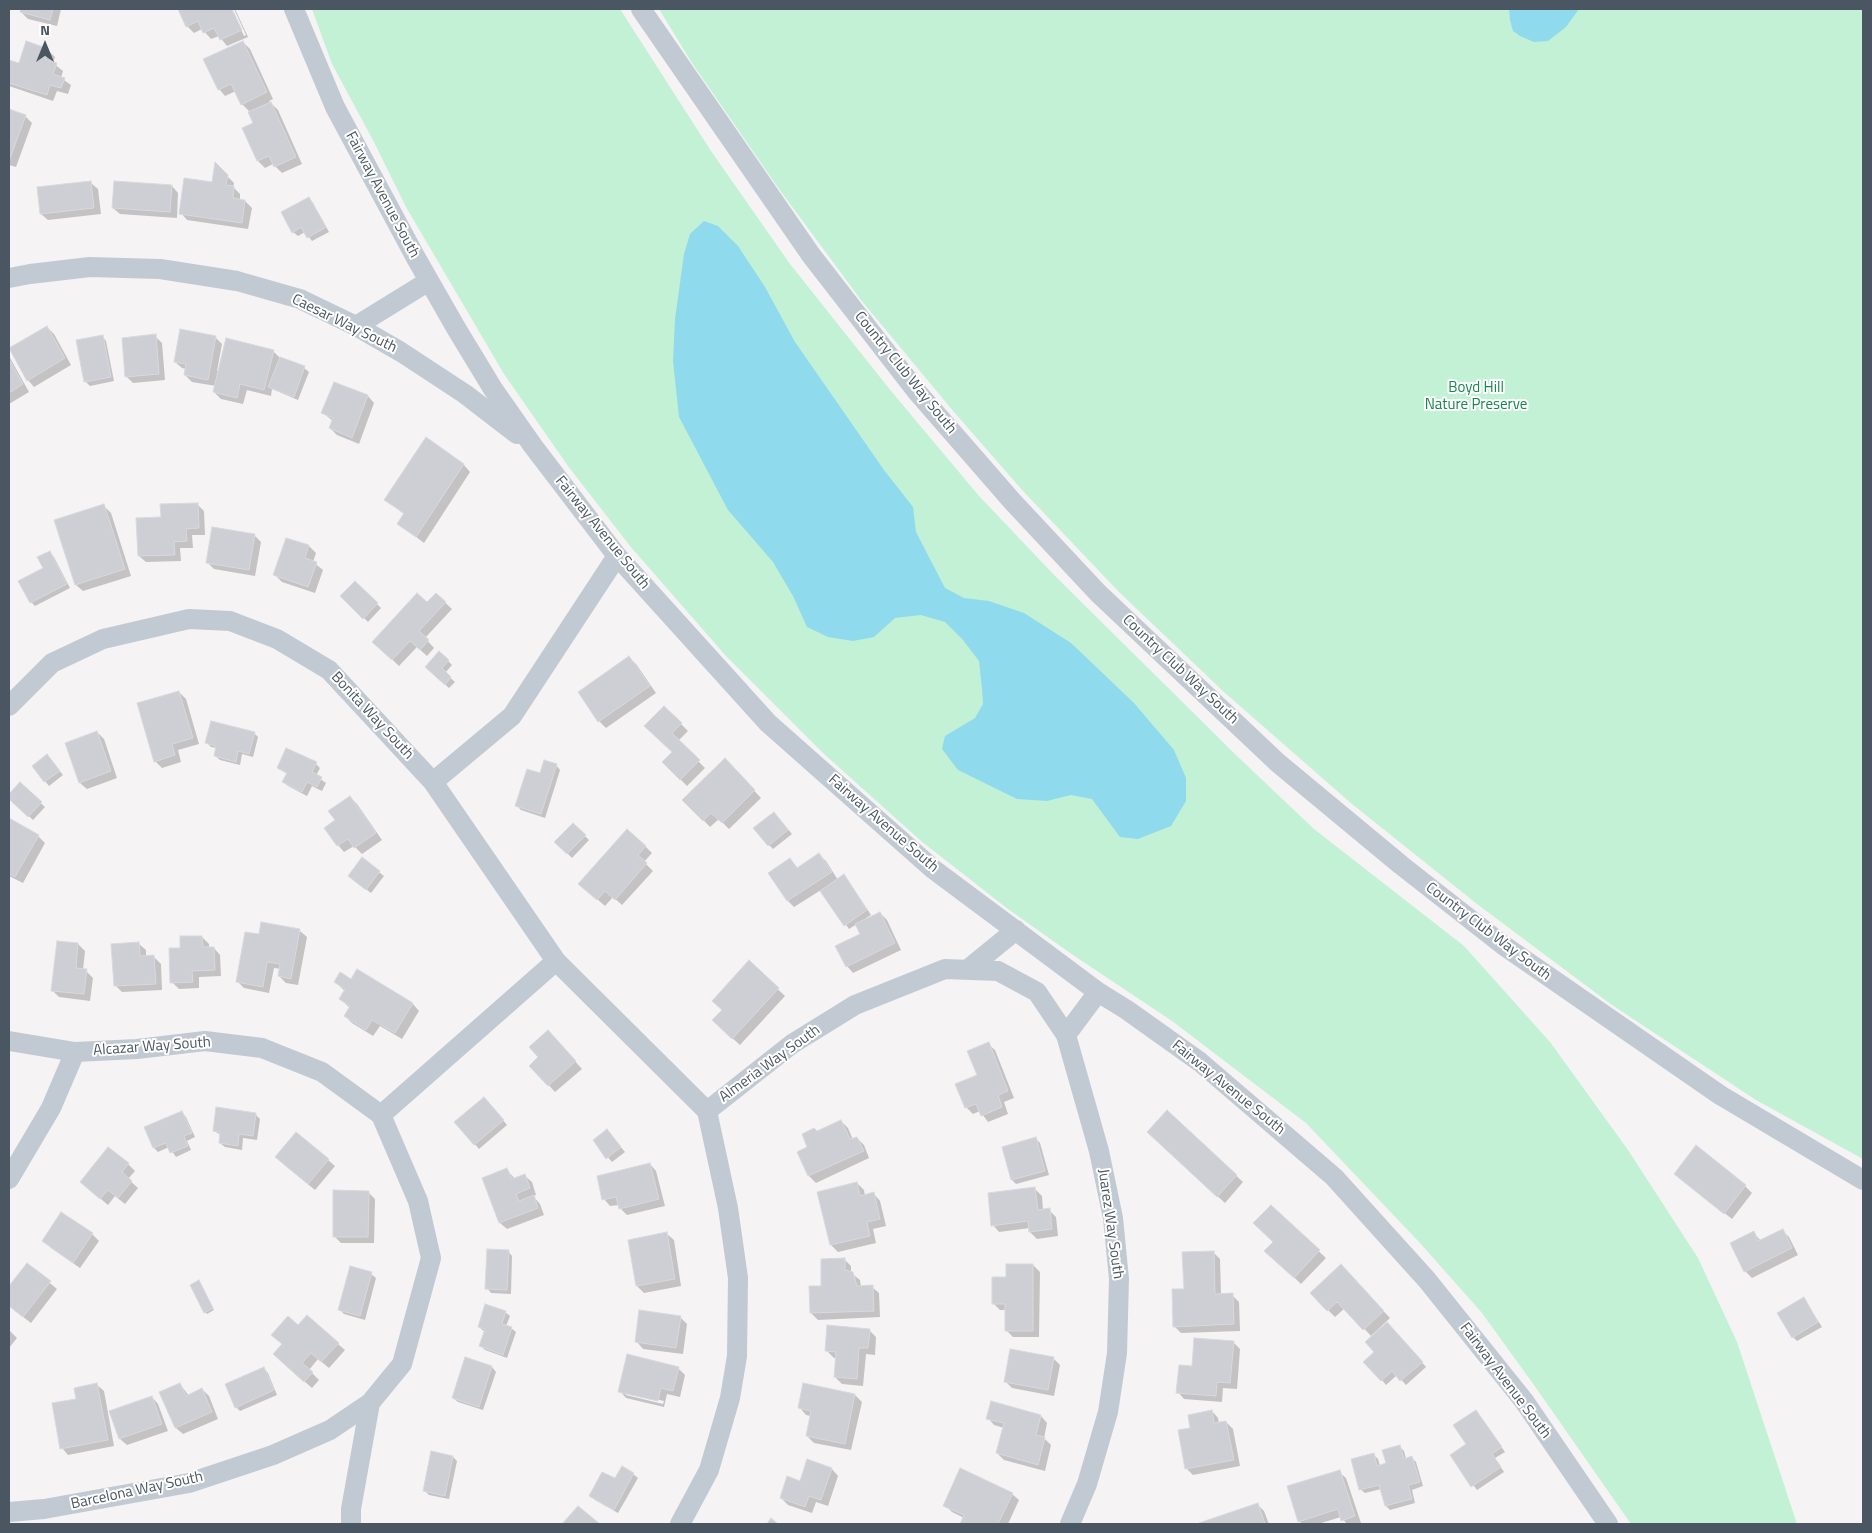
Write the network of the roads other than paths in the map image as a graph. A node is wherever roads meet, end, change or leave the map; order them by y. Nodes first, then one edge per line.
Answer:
1 (294, 9) edge
2 (641, 9) edge
3 (9, 278) edge
4 (429, 281) junction
5 (356, 326) junction
6 (533, 446) junction
7 (617, 556) junction
8 (9, 706) edge
9 (433, 782) junction
10 (1016, 930) junction
11 (556, 961) junction
12 (967, 970) junction
13 (1098, 992) junction
14 (1066, 1035) junction
15 (9, 1042) edge
16 (75, 1052) junction
17 (707, 1111) junction
18 (381, 1115) junction
19 (9, 1178) edge
20 (1863, 1180) edge
21 (370, 1403) junction
22 (9, 1512) edge
23 (351, 1524) edge
24 (680, 1524) edge
25 (1070, 1524) edge
26 (1605, 1524) edge

1 - 4 street, Fairway Avenue South
2 - 20 street, Country Club Way South
3 - 5 street, Caesar Way South
4 - 5 street
4 - 6 street, Fairway Avenue South
5 - 6 street, Caesar Way South
6 - 7 street, Fairway Avenue South
7 - 9 street
7 - 10 street, Fairway Avenue South
8 - 9 street, Bonita Way South
9 - 11 street, Bonita Way South
10 - 12 street
10 - 13 street, Fairway Avenue South
11 - 17 street, Almeria Way South
11 - 18 street
12 - 14 street, Almeria Way South
12 - 17 street, Almeria Way South
13 - 14 street
13 - 26 street, Fairway Avenue South
14 - 25 street, Juarez Way South
15 - 16 street, Alcazar Way South
16 - 18 street, Alcazar Way South
16 - 19 street
17 - 24 street, Almeria Way South
18 - 21 street
21 - 22 street, Barcelona Way South
21 - 23 street

